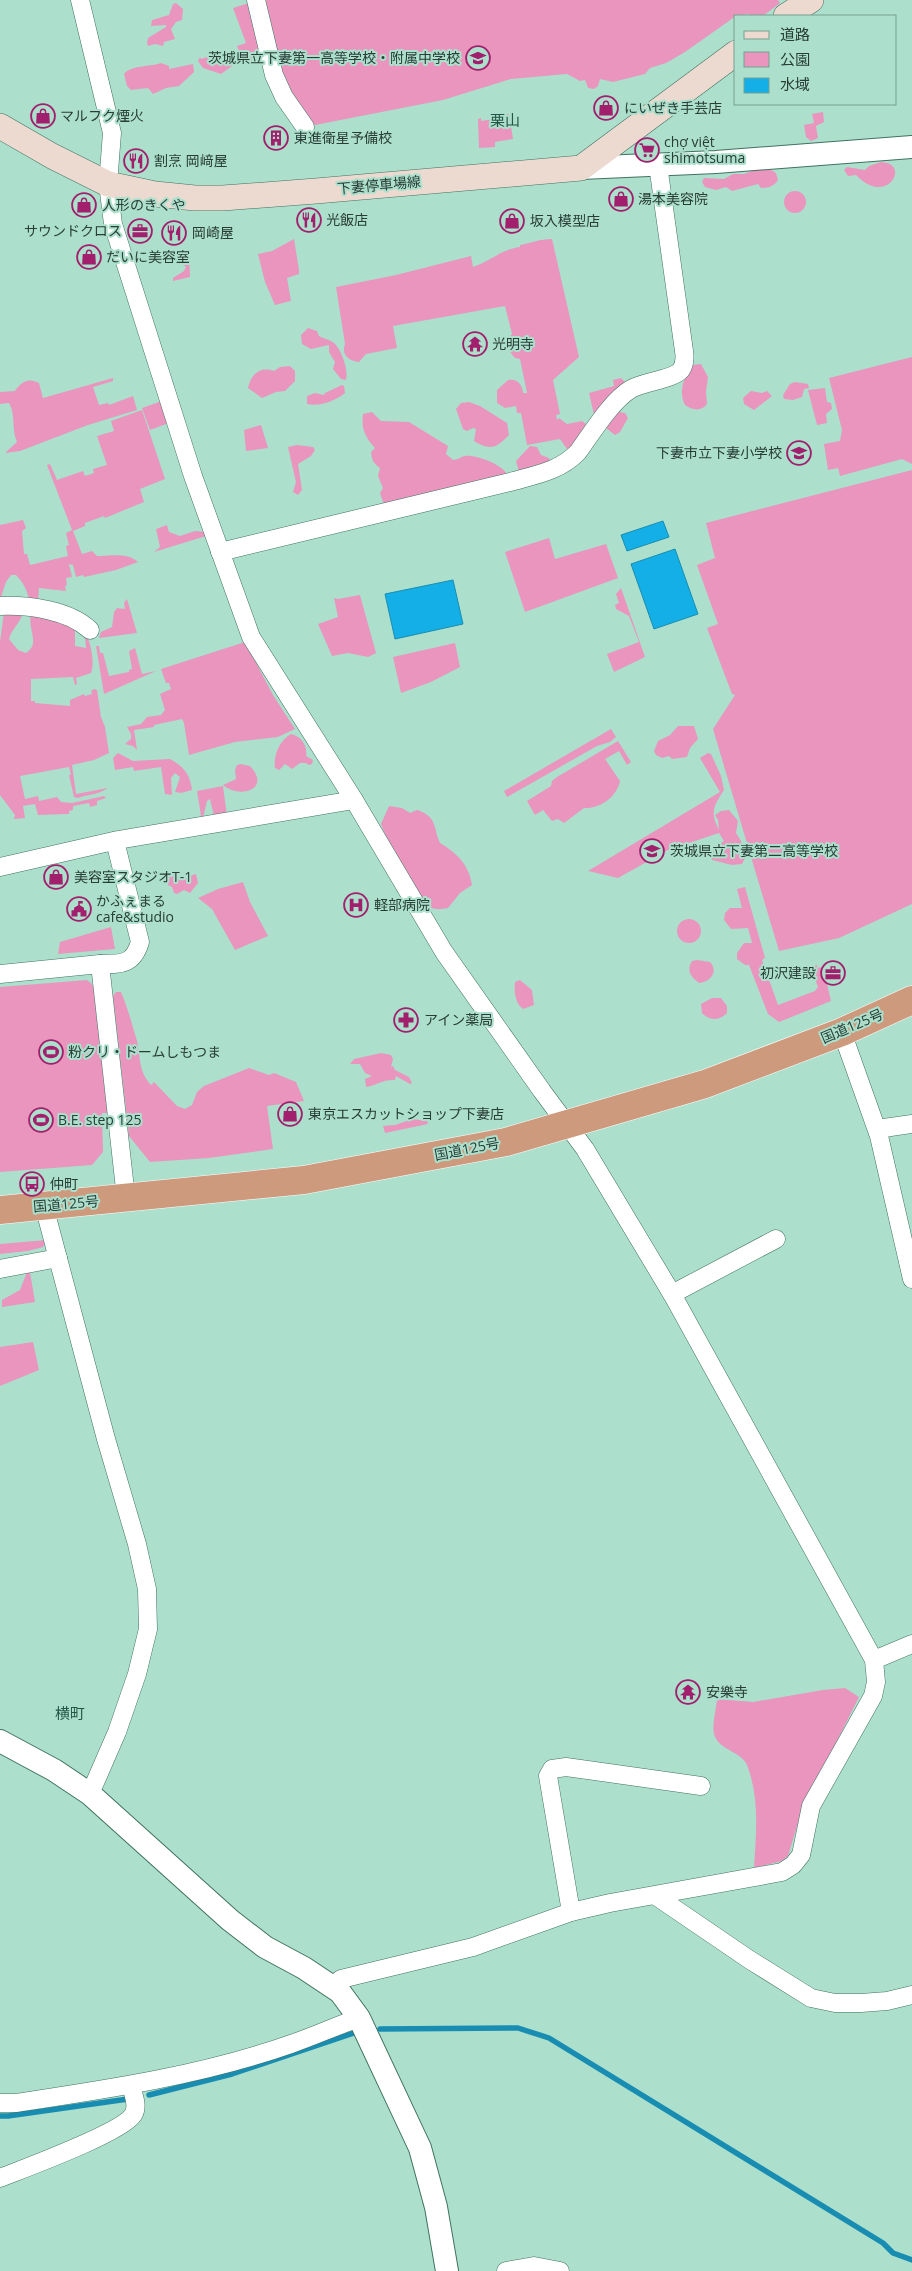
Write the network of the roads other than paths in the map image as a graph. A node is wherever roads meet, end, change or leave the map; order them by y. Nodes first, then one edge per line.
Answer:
1 (80, 0) edge
2 (256, 0) edge
3 (811, 0) edge
4 (788, 15) edge
5 (734, 55) edge
6 (0, 126) edge
7 (305, 127) dead end
8 (912, 147) edge
9 (658, 165) junction
10 (581, 168) junction
11 (108, 184) junction
12 (220, 552) junction
13 (0, 606) edge
14 (90, 630) dead end
15 (354, 800) junction
16 (115, 841) junction
17 (0, 867) edge
18 (100, 964) junction
19 (0, 974) edge
20 (912, 1000) edge
21 (842, 1032) junction
22 (912, 1124) edge
23 (568, 1125) junction
24 (877, 1129) junction
25 (126, 1198) junction
26 (44, 1206) junction
27 (0, 1210) edge
28 (776, 1239) dead end
29 (58, 1258) junction
30 (0, 1269) edge
31 (912, 1279) edge
32 (672, 1294) junction
33 (912, 1644) edge
34 (874, 1660) junction
35 (0, 1741) edge
36 (701, 1786) dead end
37 (90, 1794) junction
38 (656, 1896) junction
39 (571, 1912) junction
40 (332, 1986) junction
41 (912, 1995) edge
42 (359, 2018) junction
43 (131, 2085) junction
44 (0, 2102) edge
45 (0, 2178) edge
46 (447, 2271) edge
47 (506, 2271) edge
48 (560, 2271) edge

1 - 11 street
2 - 7 street
3 - 4 main road
5 - 10 main road
6 - 11 main road, 下妻停車場線
8 - 9 street
9 - 10 street
9 - 12 street
10 - 11 main road, 下妻停車場線
11 - 12 street
12 - 15 street
13 - 14 street
15 - 16 street
15 - 23 street
16 - 17 street
16 - 18 street
18 - 19 street
18 - 25 street
20 - 21 highway, 国道125号
21 - 23 highway, 国道125号
21 - 24 street
22 - 24 street
23 - 25 highway, 国道125号
23 - 32 street
24 - 31 street
25 - 26 highway, 国道125号
26 - 27 highway, 国道125号
26 - 29 street
28 - 32 street
29 - 30 street
29 - 37 street
32 - 34 street
33 - 34 street
34 - 38 street
35 - 37 street
36 - 39 street
37 - 40 street
38 - 39 street
38 - 41 street
39 - 40 street
40 - 42 street
42 - 43 street
42 - 46 street
43 - 44 street
43 - 45 street
47 - 48 street

